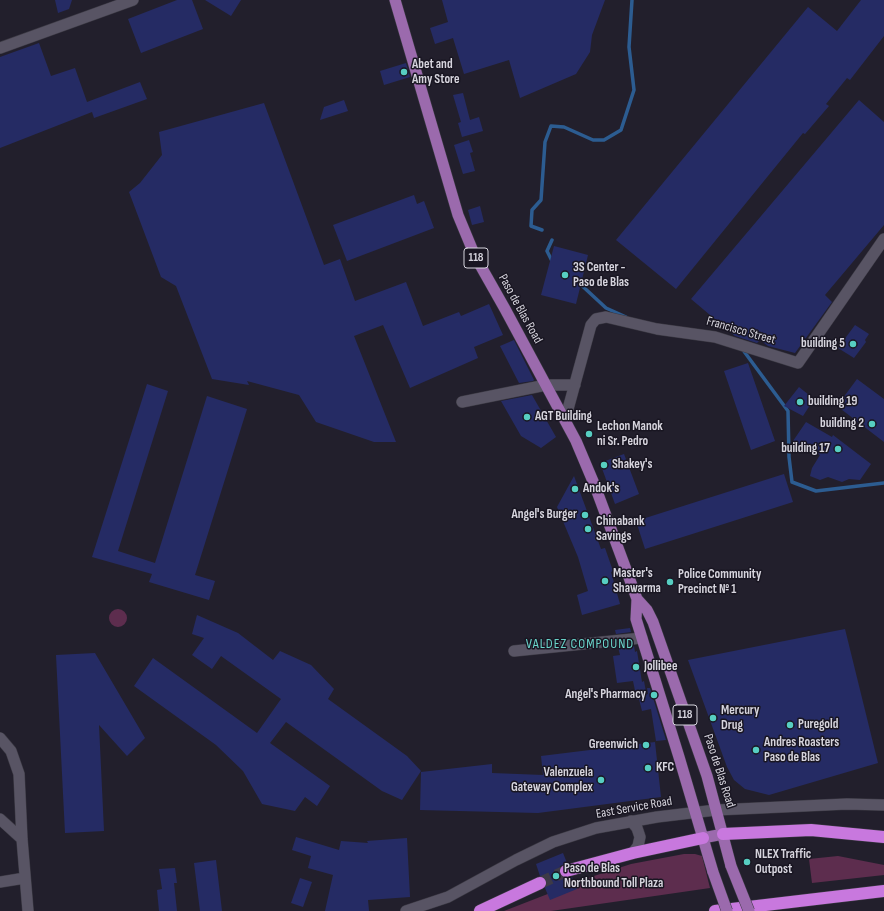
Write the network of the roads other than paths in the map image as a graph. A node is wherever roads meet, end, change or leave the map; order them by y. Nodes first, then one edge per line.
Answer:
1 (133, 0) edge
2 (395, 0) edge
3 (0, 48) edge
4 (884, 239) edge
5 (880, 251) edge
6 (546, 385) junction
7 (575, 385) junction
8 (462, 402) dead end
9 (565, 420) junction
10 (637, 599) junction
11 (642, 638) junction
12 (514, 651) dead end
13 (0, 738) edge
14 (884, 805) edge
15 (716, 810) junction
16 (696, 812) junction
17 (0, 820) edge
18 (631, 821) junction
19 (723, 834) junction
20 (884, 837) edge
21 (703, 838) junction
22 (22, 839) junction
23 (632, 853) junction
24 (566, 871) tunnel mouth
25 (25, 878) junction
26 (0, 882) edge
27 (540, 883) tunnel mouth
28 (884, 891) edge
29 (28, 911) edge
30 (406, 911) edge
31 (480, 911) edge
32 (716, 911) edge
33 (728, 911) edge
34 (749, 911) edge

1 - 3 street
2 - 6 main road, Paso de Blas Road / 118
4 - 5 street, Francisco Street
5 - 7 street, Francisco Street
6 - 7 street
6 - 8 street
6 - 9 main road, Paso de Blas Road / 118
7 - 9 street, Francisco Street
9 - 10 main road, Paso de Blas Road / 118
10 - 11 main road, Paso de Blas Road / 118
10 - 15 main road, Paso de Blas Road / 118
11 - 12 street
11 - 16 main road, Paso de Blas Road / 118
13 - 22 street
14 - 15 street, East Service Road
15 - 16 street, East Service Road
15 - 19 main road, Paso de Blas Road / 118
16 - 18 street, East Service Road
16 - 21 main road, Paso de Blas Road / 118
17 - 22 street
18 - 23 street
18 - 30 street, East Service Road
19 - 20 highway
19 - 21 main road
19 - 34 main road, Paso de Blas Road / 118, bridge
21 - 23 highway
21 - 33 main road, Paso de Blas Road / 118, bridge
22 - 25 street
23 - 24 highway
25 - 26 street
25 - 29 street
27 - 31 highway
28 - 32 highway

